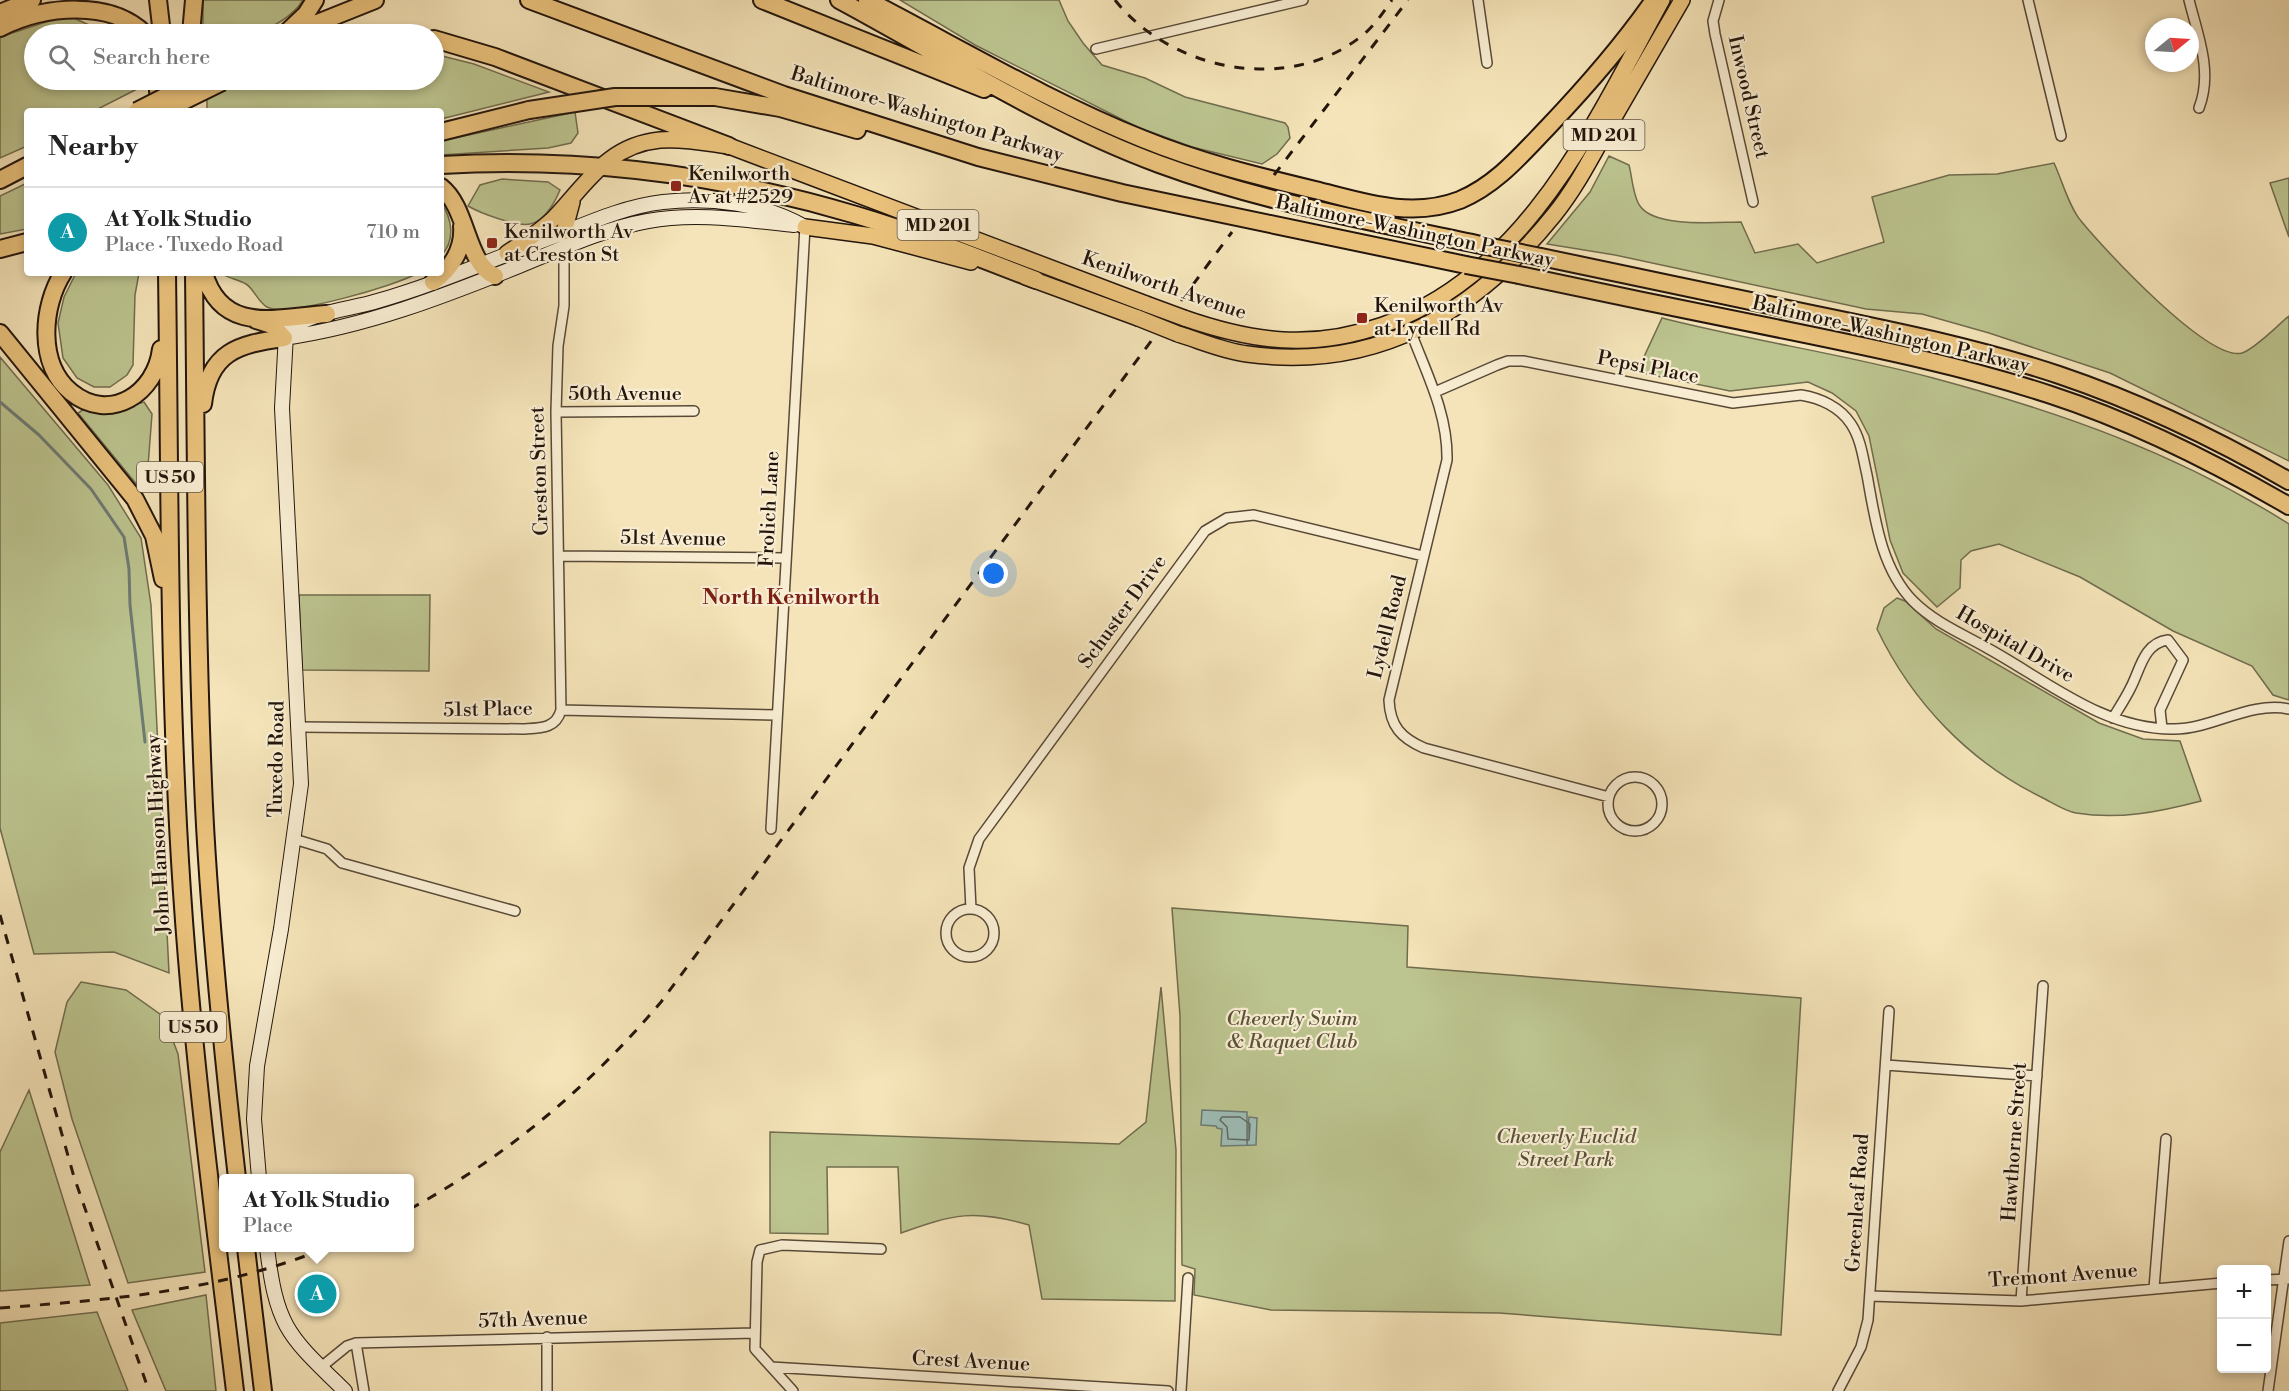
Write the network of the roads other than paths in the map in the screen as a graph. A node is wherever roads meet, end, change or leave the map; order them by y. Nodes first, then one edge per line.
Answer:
1 (32, 0) edge
2 (158, 0) edge
3 (190, 0) edge
4 (194, 0) edge
5 (315, 0) edge
6 (375, 0) edge
7 (529, 0) edge
8 (762, 0) edge
9 (839, 0) edge
10 (867, 0) edge
11 (1303, 0) edge
12 (1478, 0) edge
13 (1654, 0) edge
14 (1662, 0) edge
15 (1682, 0) edge
16 (1719, 0) edge
17 (2028, 0) edge
18 (2189, 0) edge
19 (0, 13) edge
20 (135, 24) edge
21 (161, 24) edge
22 (190, 24) edge
23 (191, 24) edge
24 (296, 24) edge
25 (315, 24) edge
26 (0, 28) edge
27 (444, 42) edge
28 (1096, 49) dead end
29 (1487, 63) dead end
30 (159, 90) edge
31 (164, 90) edge
32 (178, 90) edge
33 (191, 90) edge
34 (206, 90) edge
35 (143, 108) edge
36 (162, 108) edge
37 (163, 108) edge
38 (169, 108) edge
39 (191, 108) edge
40 (2199, 108) dead end
41 (1065, 122) junction
42 (444, 131) edge
43 (2061, 136) dead end
44 (729, 146) junction
45 (978, 157) junction
46 (24, 162) edge
47 (444, 165) edge
48 (598, 167) junction
49 (24, 168) edge
50 (0, 169) edge
51 (24, 173) edge
52 (0, 182) edge
53 (444, 190) edge
54 (575, 194) junction
55 (1753, 202) dead end
56 (459, 210) junction
57 (805, 227) junction
58 (564, 240) junction
59 (24, 243) edge
60 (0, 249) edge
61 (507, 253) junction
62 (480, 263) junction
63 (444, 271) edge
64 (62, 276) edge
65 (167, 276) edge
66 (194, 276) edge
67 (205, 276) edge
68 (439, 276) edge
69 (495, 276) junction
70 (1036, 279) junction
71 (433, 282) junction
72 (167, 294) junction
73 (327, 314) junction
74 (1405, 317) junction
75 (256, 320) junction
76 (0, 333) edge
77 (1412, 334) junction
78 (284, 338) junction
79 (1435, 392) junction
80 (694, 411) dead end
81 (556, 412) junction
82 (1851, 424) joint
83 (196, 471) junction
84 (2289, 481) edge
85 (2289, 506) edge
86 (561, 556) junction
87 (1423, 556) junction
88 (785, 558) junction
89 (173, 660) junction
90 (2289, 709) edge
91 (561, 710) junction
92 (777, 715) junction
93 (2113, 718) junction
94 (299, 727) junction
95 (2162, 728) junction
96 (1609, 797) junction
97 (771, 829) dead end
98 (294, 839) junction
99 (971, 909) junction
100 (515, 911) dead end
101 (2043, 986) dead end
102 (1889, 1011) dead end
103 (1886, 1065) junction
104 (2037, 1076) junction
105 (2166, 1139) dead end
106 (236, 1174) edge
107 (259, 1174) edge
108 (2289, 1241) edge
109 (219, 1249) edge
110 (880, 1249) dead end
111 (219, 1252) edge
112 (246, 1252) edge
113 (267, 1252) edge
114 (1188, 1278) dead end
115 (2286, 1279) edge
116 (2271, 1280) edge
117 (2217, 1283) edge
118 (2154, 1288) junction
119 (1870, 1296) junction
120 (2021, 1301) junction
121 (754, 1333) junction
122 (547, 1337) junction
123 (356, 1343) junction
124 (771, 1367) junction
125 (320, 1368) junction
126 (974, 1380) junction
127 (978, 1390) edge
128 (235, 1391) edge
129 (263, 1391) edge
130 (345, 1391) edge
131 (364, 1391) edge
132 (547, 1391) edge
133 (793, 1391) edge
134 (1168, 1391) edge
135 (1181, 1391) edge
136 (1838, 1391) edge
137 (2268, 1391) edge

1 - 19 highway
2 - 21 highway
3 - 22 highway
4 - 23 highway
5 - 24 highway
6 - 25 highway
7 - 45 highway, Baltimore-Washington Parkway
8 - 41 highway
9 - 41 highway, Baltimore-Washington Parkway
10 - 13 highway
11 - 28 street
12 - 29 street
14 - 74 main road, Kenilworth Avenue / MD 201
15 - 77 main road, Kenilworth Avenue / MD 201
16 - 55 street, Inwood Street
17 - 43 street
18 - 40 street
20 - 26 highway
27 - 44 highway, MD 201
30 - 36 highway
31 - 37 highway
32 - 35 highway, bridge
33 - 39 highway
34 - 38 highway, bridge
41 - 84 highway, Baltimore-Washington Parkway, bridge
42 - 45 highway, bridge
44 - 48 main road, Kenilworth Avenue
44 - 74 main road, Kenilworth Avenue / MD 201, bridge
45 - 85 highway, Baltimore-Washington Parkway, bridge
46 - 50 highway
47 - 48 highway, MD 201
48 - 54 main road, Kenilworth Avenue
48 - 70 highway, MD 201
49 - 52 highway
51 - 52 highway
53 - 56 highway
54 - 58 main road
54 - 61 main road, Kenilworth Avenue
56 - 62 highway
56 - 63 highway
57 - 58 main road, Kenilworth Avenue
57 - 70 main road, Kenilworth Avenue
57 - 88 street, Frolich Lane
58 - 61 main road, Kenilworth Avenue
58 - 69 main road, Kenilworth Avenue
58 - 81 street, Creston Street
59 - 60 highway
61 - 62 main road, Kenilworth Avenue
62 - 69 highway
62 - 71 main road, Kenilworth Avenue
64 - 72 highway
65 - 72 highway, John Hanson Highway / US 50
66 - 83 highway, US 50
67 - 75 highway
68 - 71 highway
69 - 78 main road, Kenilworth Avenue
70 - 77 main road, Kenilworth Avenue / MD 201, bridge
71 - 73 main road, Kenilworth Avenue
72 - 89 highway, John Hanson Highway / US 50
73 - 75 highway
73 - 78 main road, Kenilworth Avenue
74 - 77 street, Lydell Road
75 - 78 highway
76 - 89 highway
77 - 79 street, Lydell Road
78 - 83 highway
78 - 94 main road, Tuxedo Road
79 - 82 street, Pepsi Place
79 - 87 street, Lydell Road
80 - 81 street, 50th Avenue
81 - 86 street, Creston Street
82 - 93 street, Hospital Drive
83 - 106 highway, US 50
86 - 88 street, 51st Avenue
86 - 91 street, Creston Street
87 - 96 street, Lydell Road
87 - 99 street, Schuster Drive
88 - 92 street, Frolich Lane
89 - 109 highway, John Hanson Highway / US 50
90 - 95 street, Hospital Drive
91 - 92 street, 51st Place
91 - 94 street, 51st Place
92 - 97 street, Frolich Lane
93 - 95 street, Hospital Drive
93 - 95 street
94 - 98 main road, Tuxedo Road
96 - 96 street
98 - 100 street
98 - 107 main road, Tuxedo Road
99 - 99 street
101 - 104 street, Hawthorne Street
102 - 103 street, Greenleaf Road
103 - 104 street
103 - 119 street, Greenleaf Road
104 - 120 street, Hawthorne Street
105 - 118 street
108 - 115 street
110 - 121 street
111 - 128 highway, John Hanson Highway / US 50
112 - 129 highway
113 - 125 main road
114 - 135 street
115 - 116 street
115 - 137 street
117 - 118 street, Tremont Avenue
118 - 120 street, Tremont Avenue
119 - 120 street, Tremont Avenue
119 - 136 street, Greenleaf Road
121 - 122 street, 57th Avenue
121 - 124 street
122 - 123 street, 57th Avenue
122 - 132 street
123 - 125 street
123 - 131 street
124 - 126 street, Crest Avenue
124 - 133 street
125 - 130 main road
126 - 127 street
126 - 134 street, Crest Avenue

